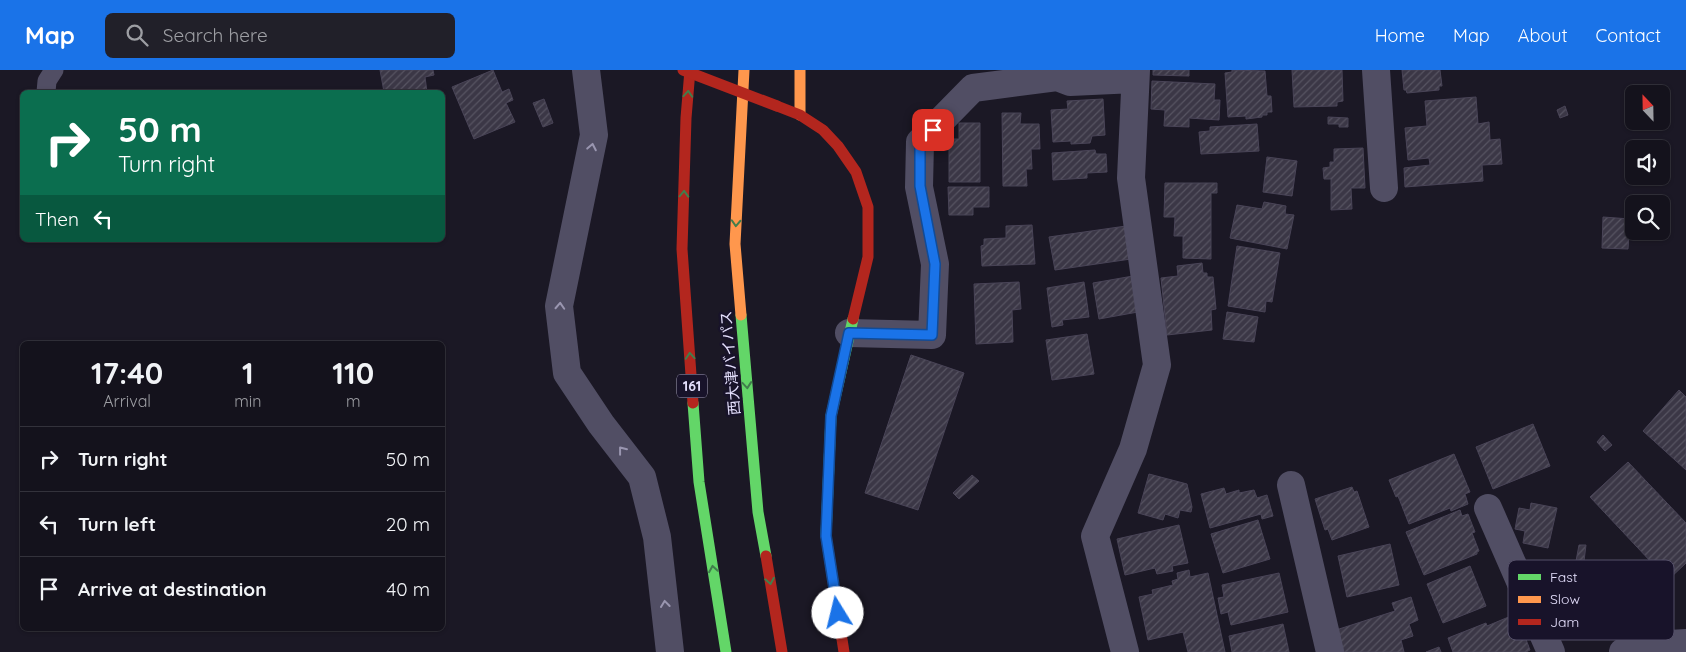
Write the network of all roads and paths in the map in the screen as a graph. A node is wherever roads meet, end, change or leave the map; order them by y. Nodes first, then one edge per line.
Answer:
1 (54, 70) edge
2 (586, 70) edge
3 (683, 70) edge
4 (690, 70) edge
5 (744, 70) edge
6 (800, 70) edge
7 (1376, 70) edge
8 (1136, 74) edge
9 (46, 90) edge
10 (800, 115) junction
11 (1384, 188) dead end
12 (849, 333) junction
13 (1291, 485) dead end
14 (1488, 508) dead end
15 (1511, 560) edge
16 (1546, 640) edge
17 (1686, 643) edge
18 (1632, 650) edge
19 (670, 652) edge
20 (726, 652) edge
21 (782, 652) edge
22 (844, 652) edge
23 (1125, 652) edge
24 (1330, 652) edge
25 (1551, 652) edge

1 - 9 lane
19 -> 2 street
3 - 10 main road, bridge
20 -> 4 main road, 161
5 -> 21 main road, 西大津バイパス
6 - 10 main road
7 - 11 street
8 - 12 street
8 - 23 street
10 - 12 main road
12 - 22 main road
13 - 24 street
14 - 15 street
16 - 25 street
17 - 18 street

